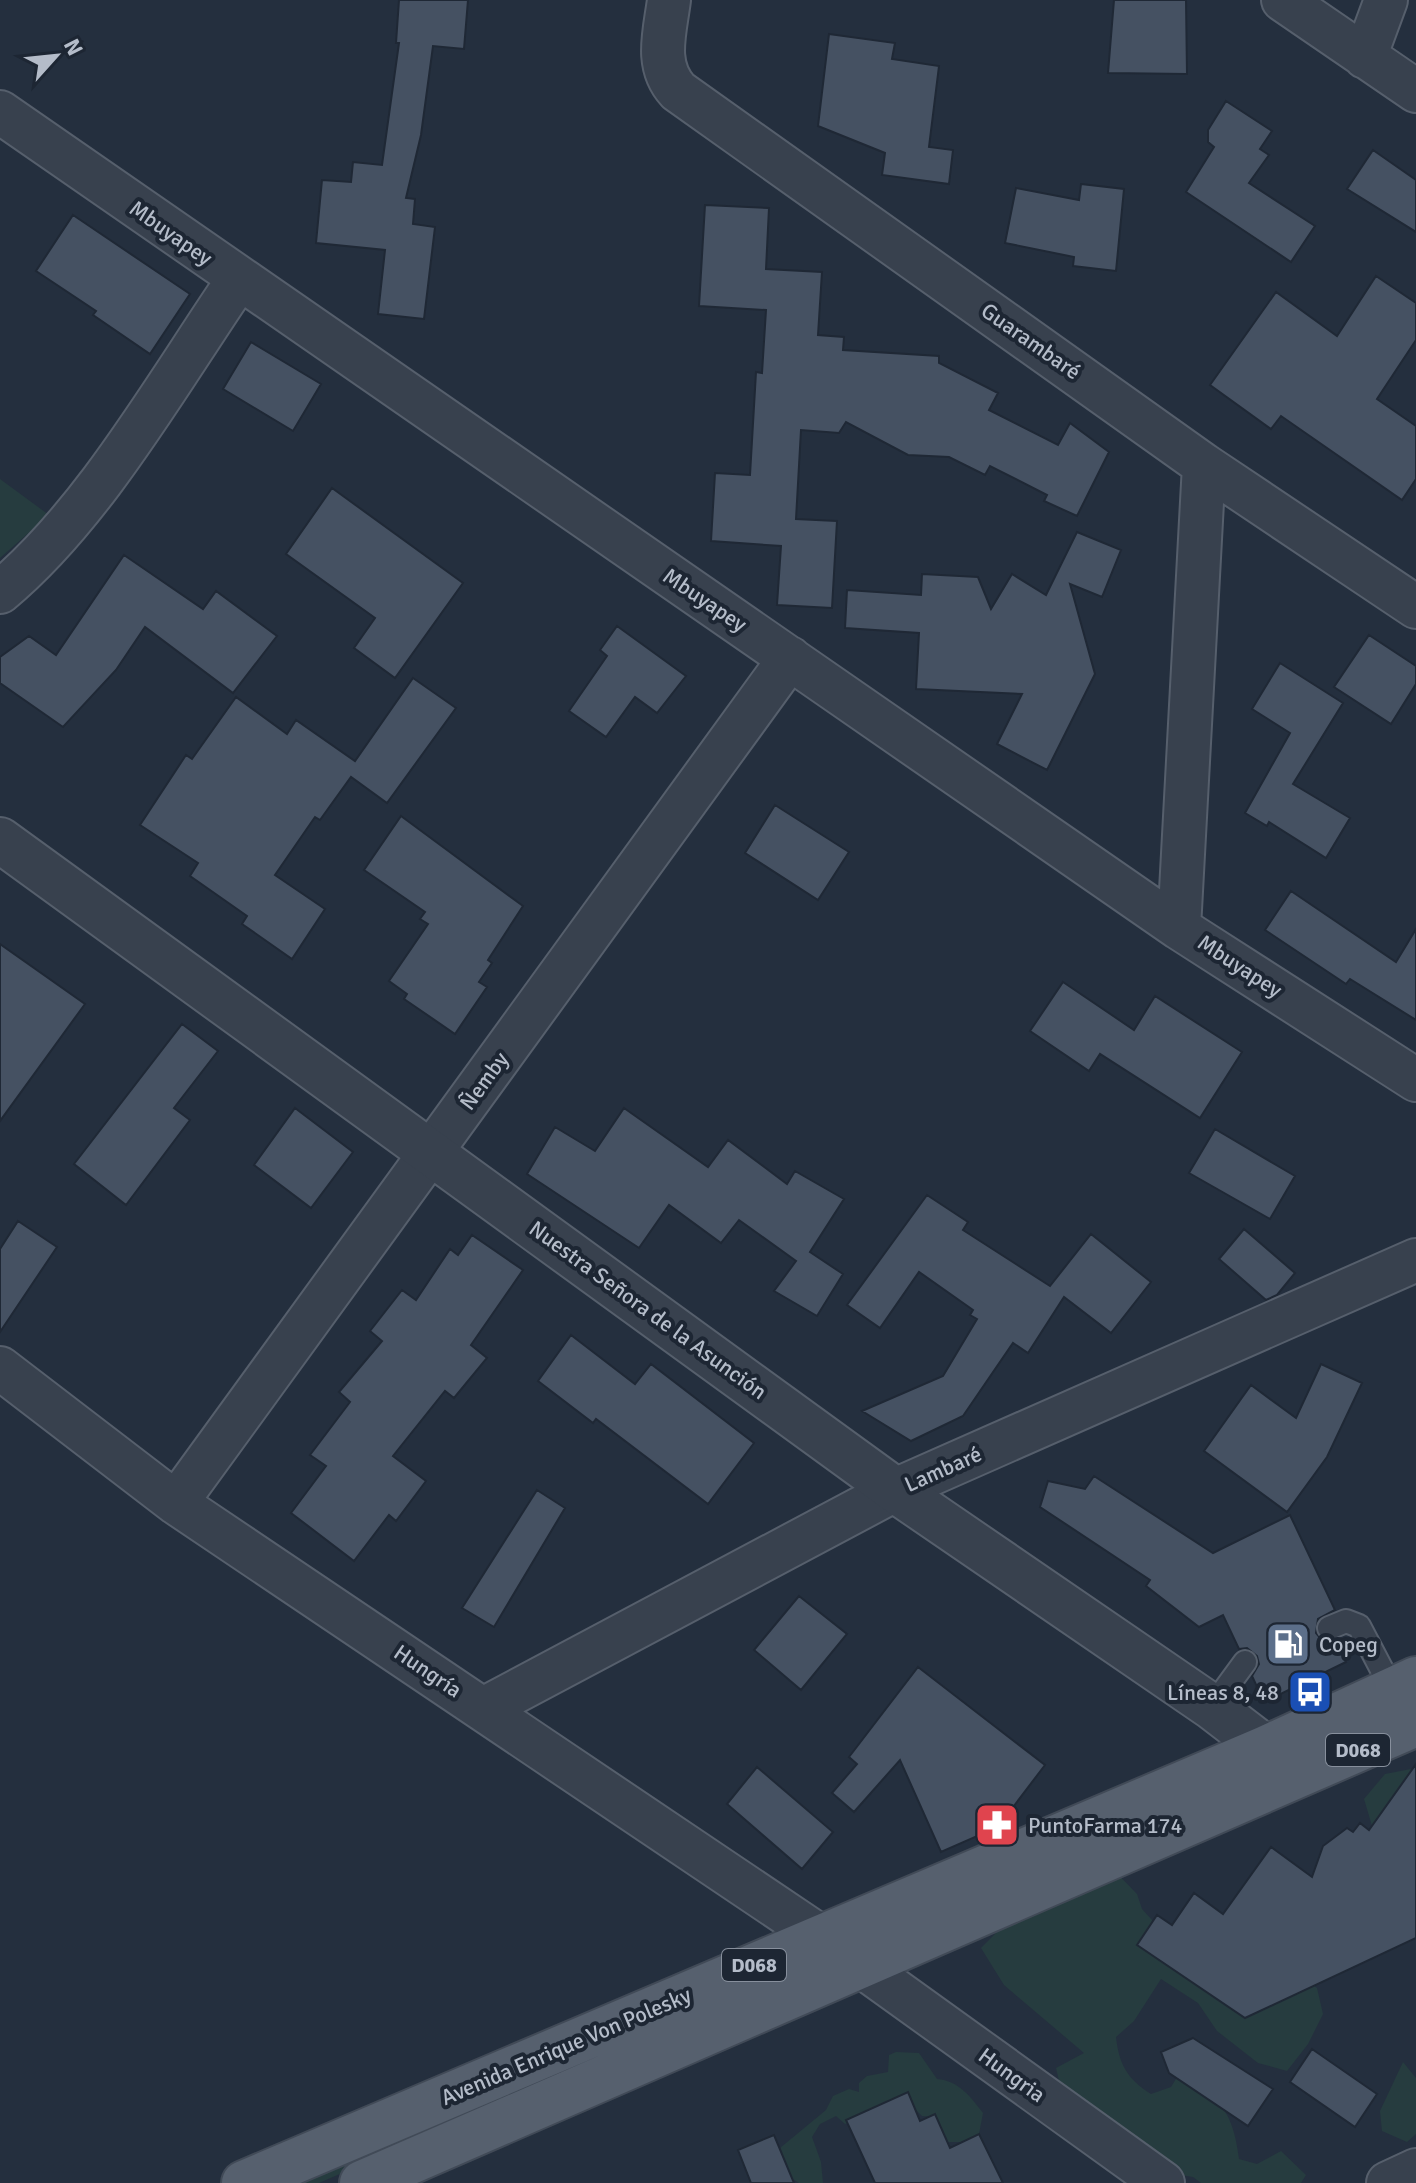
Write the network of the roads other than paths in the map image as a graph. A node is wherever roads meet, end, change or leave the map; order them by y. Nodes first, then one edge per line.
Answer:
1 (669, 0) edge
2 (1283, 0) edge
3 (1386, 0) edge
4 (1365, 57) junction
5 (1416, 91) edge
6 (0, 112) edge
7 (238, 280) junction
8 (1204, 465) junction
9 (0, 592) edge
10 (1416, 607) edge
11 (790, 658) junction
12 (0, 840) edge
13 (1179, 928) junction
14 (1416, 1080) edge
15 (433, 1152) junction
16 (1416, 1260) edge
17 (0, 1368) edge
18 (895, 1490) junction
19 (176, 1503) junction
20 (1329, 1628) dead end
21 (1245, 1662) dead end
22 (1408, 1698) edge
23 (1212, 1707) junction
24 (485, 1708) junction
25 (1266, 1748) junction
26 (1300, 1775) junction
27 (821, 1937) junction
28 (861, 1966) junction
29 (1416, 2170) edge
30 (244, 2183) edge
31 (362, 2183) edge
32 (1163, 2183) edge
33 (1388, 2183) edge

1 - 8 street, Guarambaré
2 - 4 street
3 - 4 street
4 - 5 street
6 - 7 street, Mbuyapey
7 - 9 street
7 - 11 street, Mbuyapey
8 - 10 street, Guarambaré
8 - 13 street
11 - 13 street, Mbuyapey
11 - 15 street, Ñemby
12 - 15 street, Nuestra Señora de la Asunción
13 - 14 street, Mbuyapey
15 - 18 street, Nuestra Señora de la Asunción
15 - 19 street, Ñemby
16 - 18 street, Lambaré
17 - 19 street, Hungría
18 - 23 street, Nuestra Señora de la Asunción
18 - 24 street, Lambaré
19 - 24 street, Hungría
20 - 22 lane
21 - 23 lane
22 - 25 main road, Avenida Enrique Von Polesky / D068
22 - 26 main road, Avenida Enrique Von Polesky / D068
23 - 25 street, Nuestra Señora de la Asunción
24 - 27 street, Hungría
25 - 26 street, Nuestra Señora de la Asunción
25 - 27 main road, Avenida Enrique Von Polesky / D068
26 - 28 main road, Avenida Enrique Von Polesky / D068
27 - 28 street, Hungría
27 - 30 main road, Avenida Enrique Von Polesky / D068
28 - 31 main road, Avenida Enrique Von Polesky / D068
28 - 32 street, Hungria
29 - 33 street

